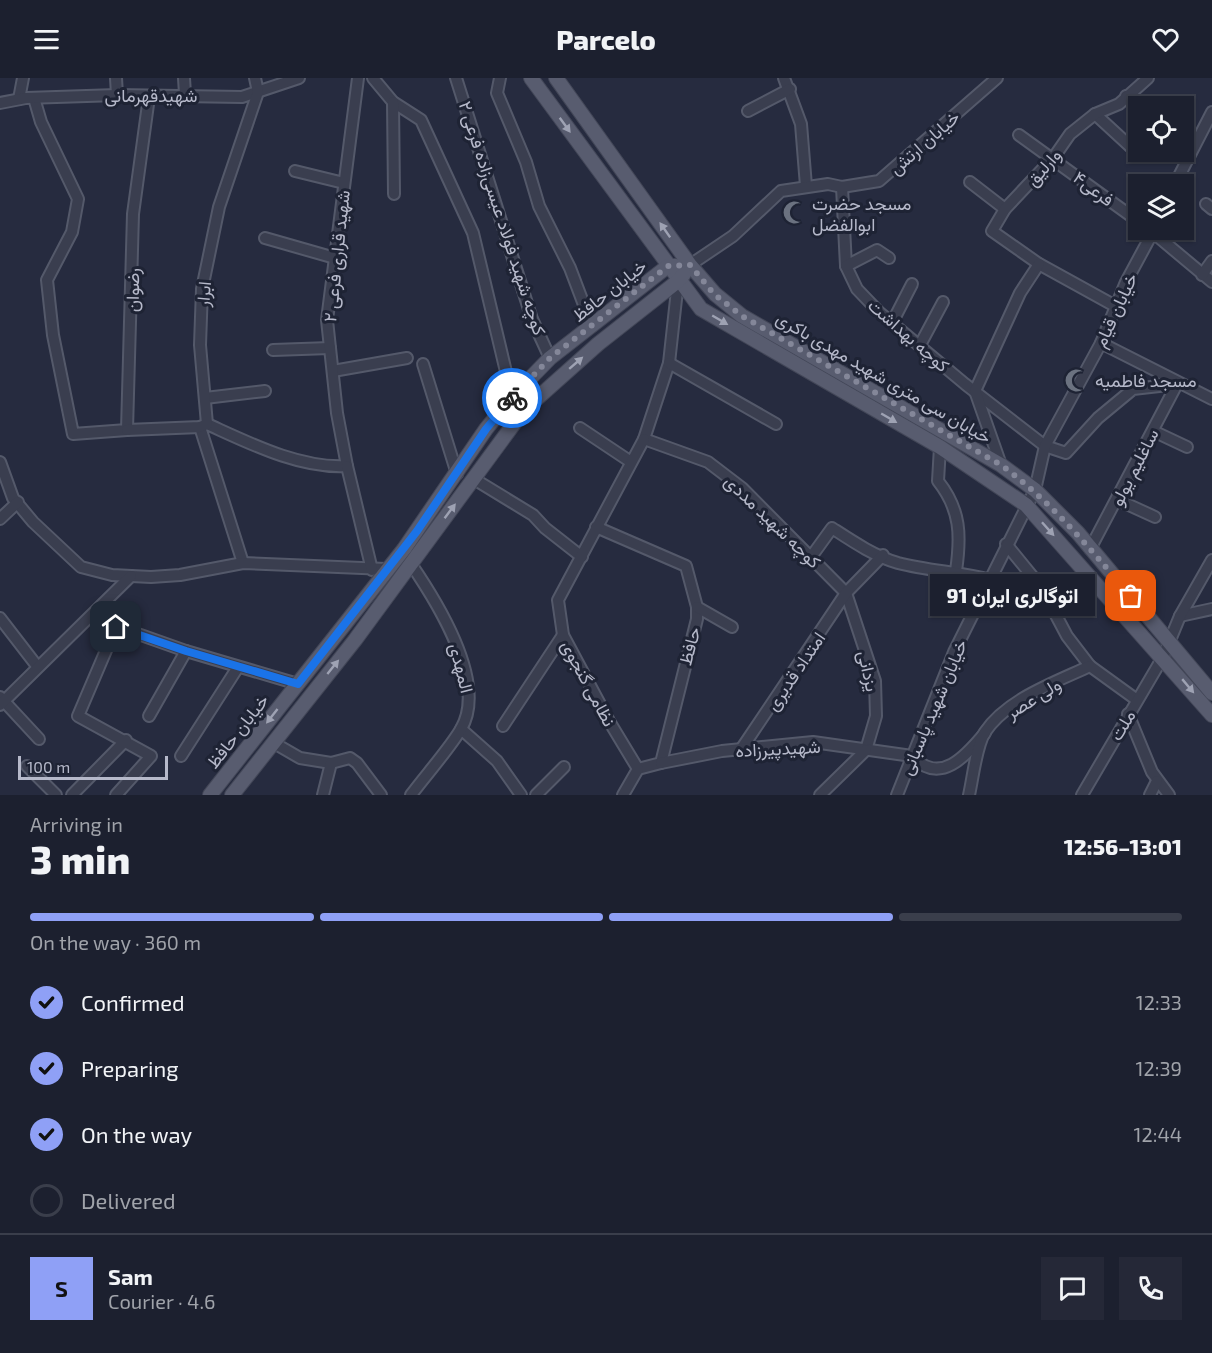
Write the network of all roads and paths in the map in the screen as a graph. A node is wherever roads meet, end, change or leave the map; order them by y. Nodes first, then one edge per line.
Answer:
1 (23, 78) edge
2 (116, 78) edge
3 (184, 78) edge
4 (255, 78) edge
5 (299, 78) edge
6 (358, 78) edge
7 (373, 78) edge
8 (456, 78) edge
9 (500, 78) edge
10 (531, 78) edge
11 (556, 78) edge
12 (784, 78) edge
13 (997, 78) edge
14 (1148, 78) edge
15 (790, 89) junction
16 (258, 92) junction
17 (186, 94) junction
18 (117, 95) junction
19 (1126, 96) joint
20 (149, 97) junction
21 (34, 98) junction
22 (19, 99) junction
23 (393, 102) junction
24 (0, 103) edge
25 (748, 111) dead end
26 (1212, 112) edge
27 (1095, 114) junction
28 (1019, 135) dead end
29 (1128, 144) edge
30 (1194, 144) edge
31 (1054, 157) junction
32 (295, 171) dead end
33 (970, 182) dead end
34 (344, 183) junction
35 (806, 186) junction
36 (842, 187) junction
37 (394, 194) dead end
38 (1005, 209) junction
39 (1128, 213) edge
40 (265, 238) dead end
41 (1147, 240) edge
42 (1163, 240) edge
43 (335, 258) junction
44 (889, 258) dead end
45 (1212, 261) edge
46 (1039, 264) junction
47 (690, 265) junction
48 (668, 266) junction
49 (846, 266) junction
50 (1202, 275) junction
51 (678, 281) junction
52 (1212, 282) edge
53 (912, 284) dead end
54 (943, 302) dead end
55 (1117, 307) junction
56 (893, 321) junction
57 (592, 326) junction
58 (1101, 343) junction
59 (920, 345) junction
60 (330, 348) junction
61 (273, 350) dead end
62 (407, 358) dead end
63 (550, 358) junction
64 (669, 363) junction
65 (423, 364) dead end
66 (333, 371) junction
67 (1177, 384) junction
68 (975, 391) junction
69 (265, 392) dead end
70 (512, 397) junction
71 (205, 398) junction
72 (1212, 399) edge
73 (524, 410) junction
74 (776, 424) dead end
75 (203, 426) junction
76 (580, 428) dead end
77 (127, 430) junction
78 (1153, 431) junction
79 (644, 439) junction
80 (1045, 446) junction
81 (940, 447) junction
82 (1187, 447) dead end
83 (0, 462) edge
84 (632, 462) junction
85 (1001, 465) junction
86 (347, 466) junction
87 (457, 474) junction
88 (474, 479) junction
89 (1035, 490) junction
90 (1118, 500) junction
91 (18, 502) junction
92 (1026, 505) junction
93 (1155, 517) dead end
94 (0, 519) edge
95 (596, 527) junction
96 (1006, 543) junction
97 (1090, 549) junction
98 (883, 555) junction
99 (811, 557) junction
100 (582, 558) junction
101 (1212, 560) edge
102 (243, 563) junction
103 (411, 564) junction
104 (386, 569) junction
105 (372, 570) junction
106 (956, 571) junction
107 (131, 576) junction
108 (991, 580) junction
109 (846, 593) junction
110 (697, 607) junction
111 (1212, 609) edge
112 (1180, 616) junction
113 (90, 617) junction
114 (0, 618) edge
115 (116, 627) junction
116 (732, 627) dead end
117 (340, 630) junction
118 (563, 635) junction
119 (355, 640) junction
120 (1171, 642) junction
121 (186, 651) junction
122 (1164, 657) junction
123 (37, 666) junction
124 (1090, 666) junction
125 (238, 667) junction
126 (298, 684) junction
127 (1212, 693) edge
128 (1137, 700) junction
129 (1, 701) edge
130 (1210, 709) edge
131 (1128, 714) junction
132 (149, 716) dead end
133 (503, 726) dead end
134 (461, 729) junction
135 (985, 733) junction
136 (39, 739) dead end
137 (126, 740) junction
138 (274, 743) junction
139 (742, 748) junction
140 (866, 750) junction
141 (181, 756) dead end
142 (912, 756) junction
143 (331, 763) junction
144 (661, 763) junction
145 (27, 766) dead end
146 (564, 767) dead end
147 (638, 769) junction
148 (1157, 781) junction
149 (57, 795) edge
150 (72, 795) edge
151 (116, 795) edge
152 (210, 795) edge
153 (232, 795) edge
154 (323, 795) edge
155 (381, 795) edge
156 (411, 795) edge
157 (521, 795) edge
158 (536, 795) edge
159 (623, 795) edge
160 (820, 795) edge
161 (897, 795) edge
162 (969, 795) edge
163 (1082, 795) edge
164 (1150, 795) edge
165 (1169, 795) edge

1 - 22 street
2 - 18 street
3 - 17 street
4 - 16 street
5 - 16 street, شهیدقهرمانی
6 - 34 street, شهید قراری فرعی ۲
7 - 23 street
8 - 63 street, کوچه شهید فولاد عیسی‌زاده فرعی ۲
9 - 57 street
10 -> 48 main road, خیابان سی متری شهید مهدی باکری
47 -> 11 main road, خیابان سی متری شهید مهدی باکری
12 - 15 street
13 - 36 street, خیابان ارتش
14 - 19 street, وارلیق
15 - 25 street
15 - 35 street
16 - 17 street, شهیدقهرمانی
16 - 71 street, ابرار
17 - 20 street, شهیدقهرمانی
18 - 20 street, شهیدقهرمانی
18 - 21 street, شهیدقهرمانی
19 - 27 street, وارلیق
20 - 77 street, رضوان
21 - 22 street, شهیدقهرمانی
21 - 77 street
22 - 24 street, شهیدقهرمانی
23 - 37 street
23 - 70 street
26 - 30 street
27 - 29 street
27 - 31 street, وارلیق
28 - 31 street, فرعی۴
31 - 38 street, وارلیق
31 - 39 street, فرعی۴
32 - 34 street
33 - 38 street
34 - 43 street, شهید قراری فرعی ۲
35 - 36 street, خیابان ارتش
35 - 47 street, خیابان ارتش
36 - 49 street, کوچه بهداشت
38 - 46 street, وارلیق
40 - 43 street
41 - 55 street, خیابان قیام
42 - 50 street
43 - 60 street, شهید قراری فرعی ۲
44 - 49 street
45 - 50 street
46 - 55 street
46 - 68 street
47 - 48 main road, خیابان حافظ
47 - 51 main road, خیابان حافظ
47 - 85 main road, خیابان سی متری شهید مهدی باکری
48 - 51 main road, خیابان سی متری شهید مهدی باکری
48 - 57 main road, خیابان حافظ
49 - 56 street, کوچه بهداشت
50 - 52 street
51 - 64 street
73 -> 51 main road, خیابان حافظ
51 -> 81 main road, خیابان سی متری شهید مهدی باکری
53 - 56 street
54 - 59 street
55 - 58 street, خیابان قیام
56 - 59 street, کوچه بهداشت
57 - 63 main road, خیابان حافظ
58 - 67 street
58 - 80 street, خیابان قیام
59 - 68 street, کوچه بهداشت
60 - 61 street
60 - 66 street, شهید قراری فرعی ۲
62 - 66 street
63 - 70 main road, خیابان حافظ
64 - 74 street
64 - 79 street
65 - 87 street
66 - 86 street, شهید قراری فرعی ۲
67 - 72 street
67 - 78 street, ساغلیم یولو
67 - 80 street
68 - 80 street, کوچه بهداشت
68 - 85 street
69 - 71 street
70 - 73 street
70 - 87 main road, خیابان حافظ
71 - 75 street, ابرار
73 - 88 main road, خیابان حافظ
75 - 77 street
75 - 86 street
75 - 102 street, ابرار
76 - 84 street
78 - 82 street
78 - 90 street, ساغلیم یولو
79 - 84 street, نظامی گنجوی
79 - 99 street, کوچه شهید مددی
80 - 89 street, خیابان قیام
81 - 92 main road, خیابان سی متری شهید مهدی باکری
81 - 106 street
83 - 91 street
84 - 95 street, نظامی گنجوی
85 - 89 main road, خیابان سی متری شهید مهدی باکری
86 - 105 street, شهید قراری فرعی ۲
87 - 104 main road, خیابان حافظ
88 - 100 street
103 -> 88 main road, خیابان حافظ
89 - 92 street, خیابان شهید پاسبانی
89 - 97 main road, خیابان سی متری شهید مهدی باکری
90 - 93 street
90 - 97 street, ساغلیم یولو
91 - 94 street
91 - 107 street
92 - 96 street, خیابان شهید پاسبانی
92 -> 122 main road, خیابان سی متری شهید مهدی باکری
95 - 100 street, نظامی گنجوی
95 - 110 street, حافظ
96 - 108 street, خیابان شهید پاسبانی
96 - 124 street
97 - 120 main road, خیابان سی متری شهید مهدی باکری
98 - 99 street
98 - 106 street
98 - 109 street, امتداد قدیری
99 - 109 street, کوچه شهید مددی
100 - 118 street, نظامی گنجوی
101 - 112 street, ملت
102 - 105 street
102 - 107 street
103 - 119 main road, خیابان حافظ
103 - 134 street, المهدی
104 - 105 street
104 - 117 main road, خیابان حافظ
106 - 108 street
107 - 113 street
108 - 142 street, خیابان شهید پاسبانی
109 - 139 street, امتداد قدیری
109 - 140 street, یزدانی
110 - 116 street
110 - 144 street, حافظ
111 - 112 street
112 - 120 street, ملت
113 - 115 street
113 - 123 street
114 - 123 street
115 - 121 street
115 - 137 street
117 - 119 street
117 - 126 main road, خیابان حافظ
118 - 133 street
118 - 147 street, نظامی گنجوی
138 -> 119 main road, خیابان حافظ
120 - 122 street, ملت
120 - 127 main road, خیابان سی متری شهید مهدی باکری
121 - 125 street
121 - 132 street
122 - 128 street, ملت
122 -> 130 main road, خیابان سی متری شهید مهدی باکری
123 - 129 street
124 - 128 street
124 - 135 street, ولی عصر
125 - 126 street
125 - 141 street
126 -> 152 main road, خیابان حافظ
128 - 131 street, ملت
129 - 136 street
131 - 148 street
131 - 163 street, ملت
134 - 156 street
134 - 157 street
135 - 142 street, ولی عصر
135 - 162 street
137 - 150 street
137 - 151 street
138 - 143 street
138 - 153 main road, خیابان حافظ
139 - 140 street, شهیدپیرزاده
139 - 144 street, شهیدپیرزاده
140 - 142 street
140 - 160 street, شهیدپیرزاده
142 - 161 street, خیابان شهید پاسبانی
143 - 154 street
143 - 155 street
144 - 147 street
145 - 149 street
146 - 158 street
147 - 159 street
148 - 164 street
148 - 165 street

